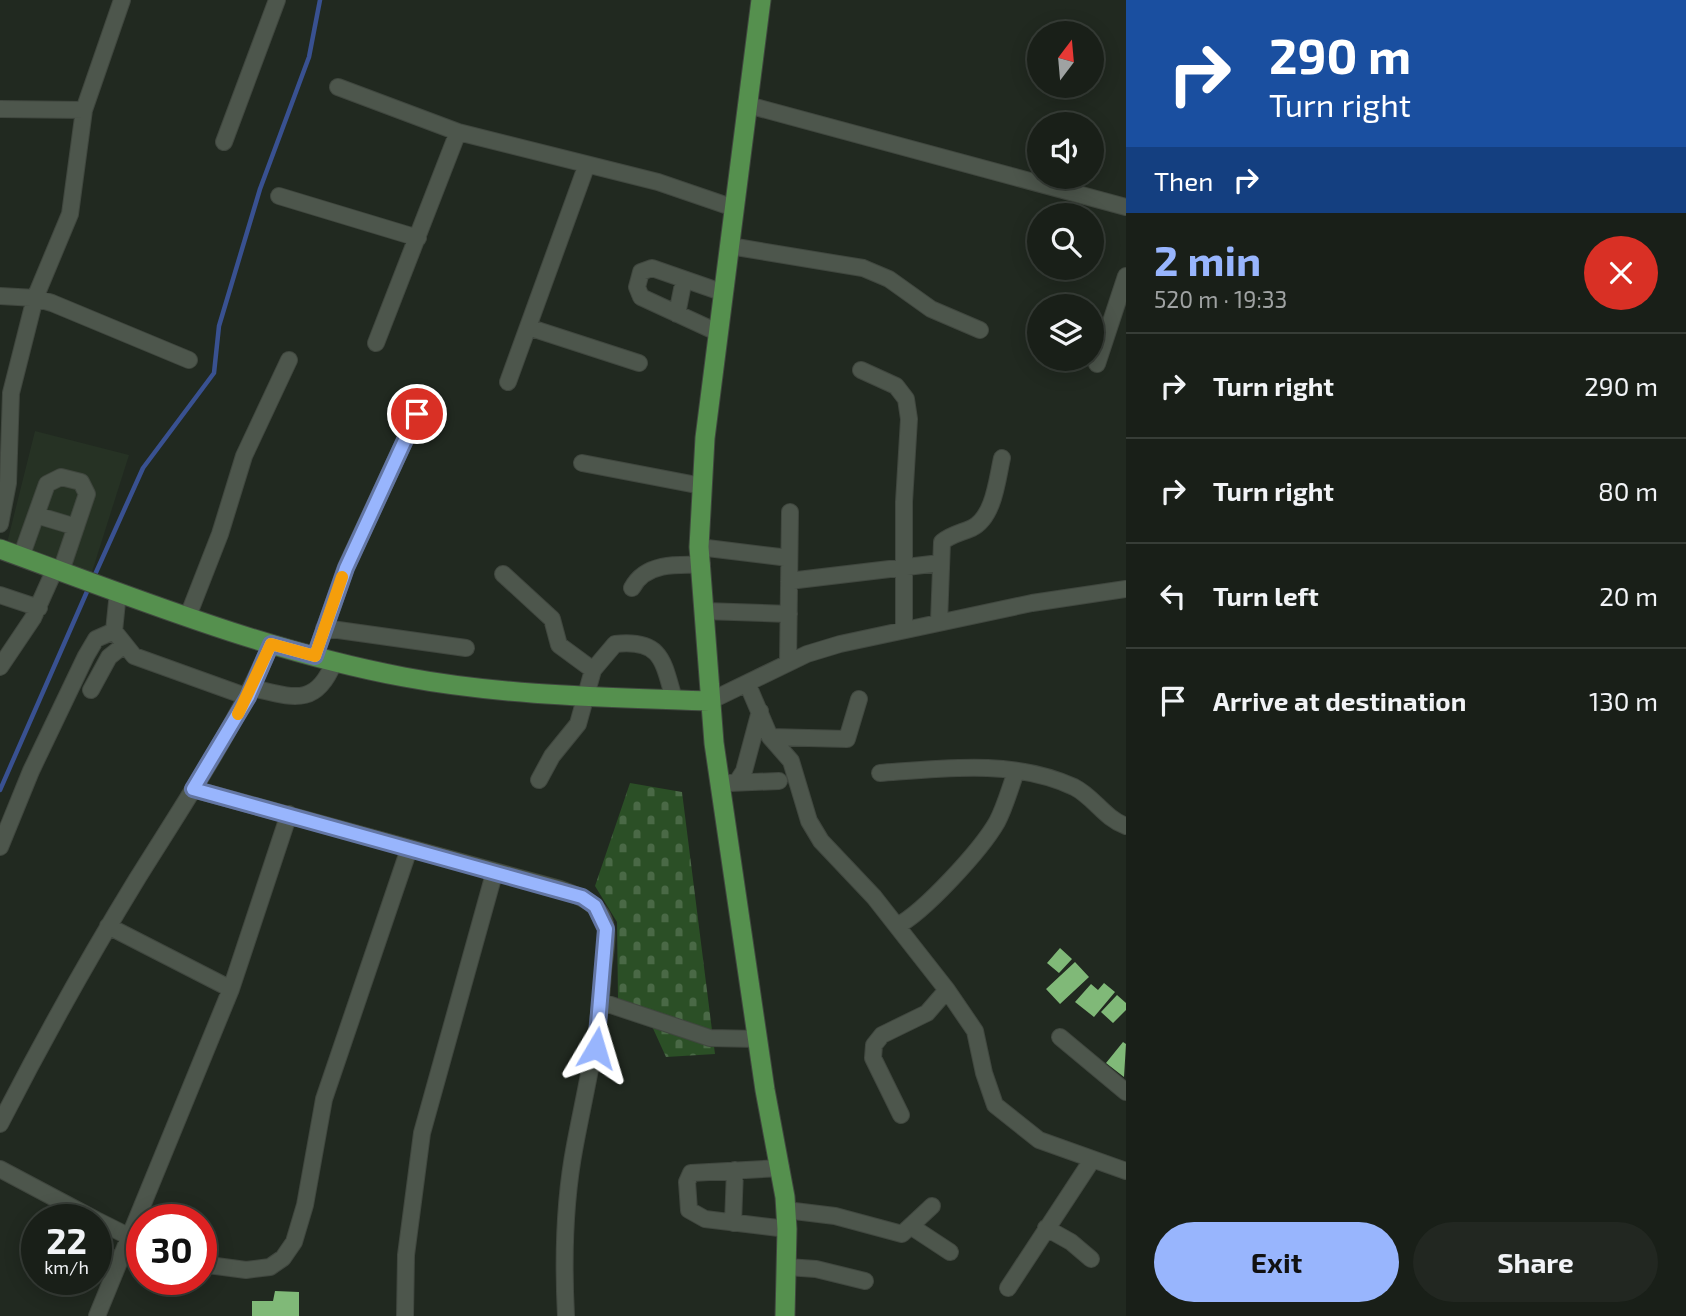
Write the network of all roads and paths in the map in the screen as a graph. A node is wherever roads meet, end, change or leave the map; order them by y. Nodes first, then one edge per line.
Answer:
1 (122, 0) edge
2 (277, 0) edge
3 (761, 0) edge
4 (338, 87) dead end
5 (748, 104) junction
6 (0, 109) edge
7 (84, 110) junction
8 (458, 132) junction
9 (224, 142) dead end
10 (586, 167) junction
11 (279, 196) dead end
12 (1126, 207) edge
13 (734, 208) junction
14 (418, 238) junction
15 (730, 246) junction
16 (1126, 276) edge
17 (684, 279) junction
18 (724, 293) junction
19 (0, 296) edge
20 (35, 298) junction
21 (677, 314) junction
22 (1120, 316) edge
23 (528, 327) junction
24 (979, 330) dead end
25 (719, 333) junction
26 (376, 342) dead end
27 (1104, 349) edge
28 (189, 360) dead end
29 (289, 360) dead end
30 (639, 363) dead end
31 (862, 370) dead end
32 (508, 382) dead end
33 (417, 414) dead end
34 (1002, 458) dead end
35 (582, 463) dead end
36 (702, 486) junction
37 (790, 512) dead end
38 (36, 515) junction
39 (0, 524) edge
40 (76, 527) junction
41 (0, 549) edge
42 (701, 556) junction
43 (21, 557) junction
44 (789, 558) junction
45 (940, 563) junction
46 (904, 566) junction
47 (64, 572) junction
48 (503, 574) dead end
49 (789, 581) junction
50 (632, 588) dead end
51 (1126, 589) edge
52 (113, 591) junction
53 (0, 595) edge
54 (39, 608) junction
55 (704, 611) junction
56 (789, 614) junction
57 (188, 616) junction
58 (939, 622) junction
59 (324, 628) junction
60 (904, 629) junction
61 (114, 631) junction
62 (271, 644) junction
63 (124, 645) junction
64 (466, 648) dead end
65 (325, 659) junction
66 (788, 662) junction
67 (0, 667) edge
68 (593, 670) junction
69 (747, 683) junction
70 (91, 690) dead end
71 (250, 692) junction
72 (583, 697) junction
73 (674, 699) junction
74 (859, 699) dead end
75 (709, 701) junction
76 (760, 711) junction
77 (770, 737) junction
78 (1016, 772) junction
79 (880, 773) dead end
80 (539, 779) dead end
81 (779, 781) dead end
82 (729, 783) junction
83 (193, 789) junction
84 (289, 814) junction
85 (1126, 826) edge
86 (0, 847) edge
87 (409, 849) junction
88 (494, 874) junction
89 (108, 926) junction
90 (897, 926) junction
91 (231, 989) junction
92 (947, 990) junction
93 (601, 1002) junction
94 (1060, 1037) dead end
95 (758, 1039) junction
96 (1126, 1092) edge
97 (901, 1115) dead end
98 (0, 1124) edge
99 (1092, 1160) junction
100 (0, 1168) edge
101 (781, 1168) junction
102 (735, 1170) junction
103 (1126, 1171) edge
104 (66, 1204) edge
105 (141, 1204) edge
106 (932, 1206) dead end
107 (787, 1220) junction
108 (733, 1223) junction
109 (912, 1227) junction
110 (1046, 1228) junction
111 (126, 1242) edge
112 (950, 1252) dead end
113 (122, 1254) junction
114 (126, 1255) edge
115 (1091, 1259) dead end
116 (217, 1266) edge
117 (787, 1267) junction
118 (865, 1281) dead end
119 (1009, 1289) dead end
120 (97, 1316) edge
121 (405, 1316) edge
122 (566, 1316) edge
123 (784, 1316) edge

1 - 7 street
2 - 9 street
3 - 5 main road
4 - 8 street
5 - 12 street
5 - 13 main road
6 - 7 street
7 - 20 street
8 - 10 street
8 - 14 street
10 - 13 street
10 - 23 street
11 - 14 street
13 - 15 main road
14 - 26 street
15 - 18 main road
15 - 24 street
16 - 22 street
17 - 18 street
17 - 21 street
17 - 21 street
18 - 25 main road
19 - 20 street
20 - 28 street
20 - 39 street
21 - 25 street
22 - 27 street
23 - 30 street
23 - 32 street
25 - 36 main road
29 - 57 street
31 - 46 street
33 - 59 street
34 - 45 street
35 - 36 street
36 - 42 main road
37 - 44 street
38 - 40 street
38 - 40 street
38 - 43 street
40 - 47 street
41 - 43 main road
42 - 44 street
42 - 50 street
42 - 55 main road
43 - 47 main road
44 - 49 street
45 - 46 street
45 - 58 street
46 - 49 street
46 - 60 street
47 - 52 main road
47 - 54 street
48 - 68 street
49 - 56 street
51 - 58 street
52 - 57 main road
52 - 61 street
53 - 54 street
54 - 67 street
55 - 56 street
55 - 75 main road
56 - 66 street
57 - 62 main road
58 - 60 street
59 - 64 street
59 - 65 street
60 - 66 street
61 - 63 street
61 - 86 street
62 - 65 main road
62 - 71 street
63 - 70 street
63 - 71 street
65 - 71 street
65 - 72 main road
66 - 69 street
68 - 72 street
68 - 73 street
69 - 75 street
69 - 76 street
71 - 83 street
72 - 73 main road
72 - 80 street
73 - 75 main road
74 - 77 street
75 - 82 main road
76 - 77 street
76 - 82 street
77 - 90 street
78 - 79 street
78 - 85 street
78 - 90 street
81 - 82 street
82 - 95 main road
83 - 84 street
83 - 89 street
84 - 87 street
84 - 91 street
87 - 88 street
87 - 116 street
88 - 93 street
88 - 121 street
89 - 91 street
89 - 98 street
90 - 92 street
91 - 105 street
92 - 97 street
92 - 99 street
93 - 95 street
93 - 122 street
94 - 96 street
95 - 101 main road
99 - 103 street
99 - 110 street
100 - 104 street
101 - 102 street
101 - 107 main road
102 - 108 street
102 - 108 street
106 - 109 street
107 - 108 street
107 - 109 street
107 - 117 main road
109 - 112 street
110 - 115 street
110 - 119 street
111 - 113 street
113 - 114 street
113 - 120 street
117 - 118 street
117 - 123 main road

